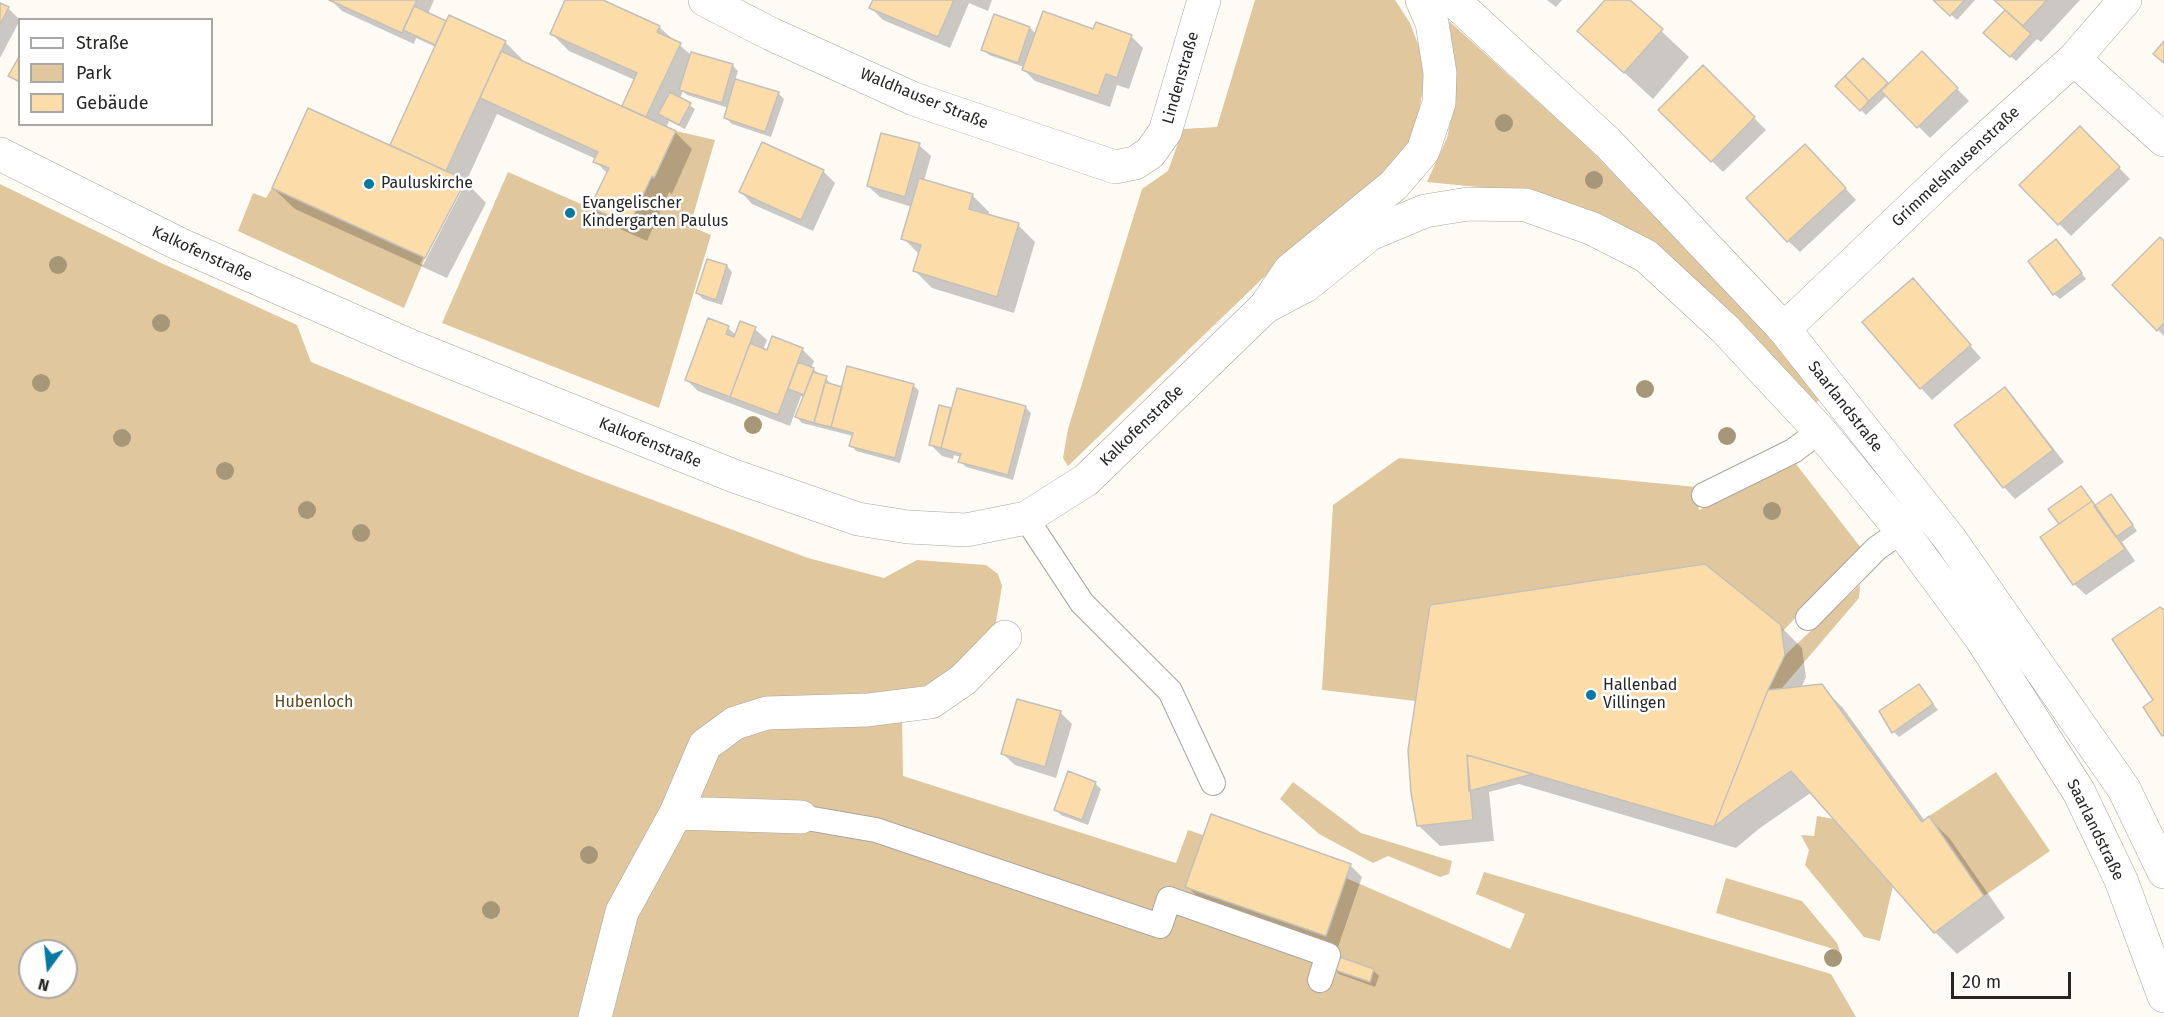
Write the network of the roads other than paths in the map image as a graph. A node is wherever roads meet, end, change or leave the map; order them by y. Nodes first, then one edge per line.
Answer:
1 (705, 0) edge
2 (1204, 0) edge
3 (1422, 0) edge
4 (1453, 0) edge
5 (2125, 0) edge
6 (2074, 58) junction
7 (2164, 140) edge
8 (1149, 153) joint
9 (0, 154) edge
10 (1526, 205) joint
11 (1265, 307) junction
12 (1784, 330) junction
13 (1820, 431) junction
14 (1704, 495) dead end
15 (1026, 518) junction
16 (1902, 531) junction
17 (1808, 618) dead end
18 (1005, 637) dead end
19 (1213, 783) dead end
20 (676, 813) junction
21 (801, 817) joint
22 (2164, 872) edge
23 (1320, 980) dead end
24 (2164, 996) edge
25 (595, 1017) edge

1 - 8 street, Waldhauser Straße
2 - 8 street, Lindenstraße
3 - 11 street, Kalkofenstraße
4 - 12 street, Saarlandstraße
5 - 6 street, Grimmelshausenstraße
6 - 7 street
6 - 12 street, Grimmelshausenstraße
9 - 15 street, Kalkofenstraße
10 - 11 street, Kalkofenstraße
10 - 13 street, Saarlandstraße
11 - 15 street, Kalkofenstraße
12 - 22 street, Saarlandstraße
13 - 14 lane
13 - 16 street, Saarlandstraße
15 - 19 lane
16 - 17 lane
16 - 24 street, Saarlandstraße
18 - 20 street
20 - 21 street
20 - 25 street
21 - 23 lane

